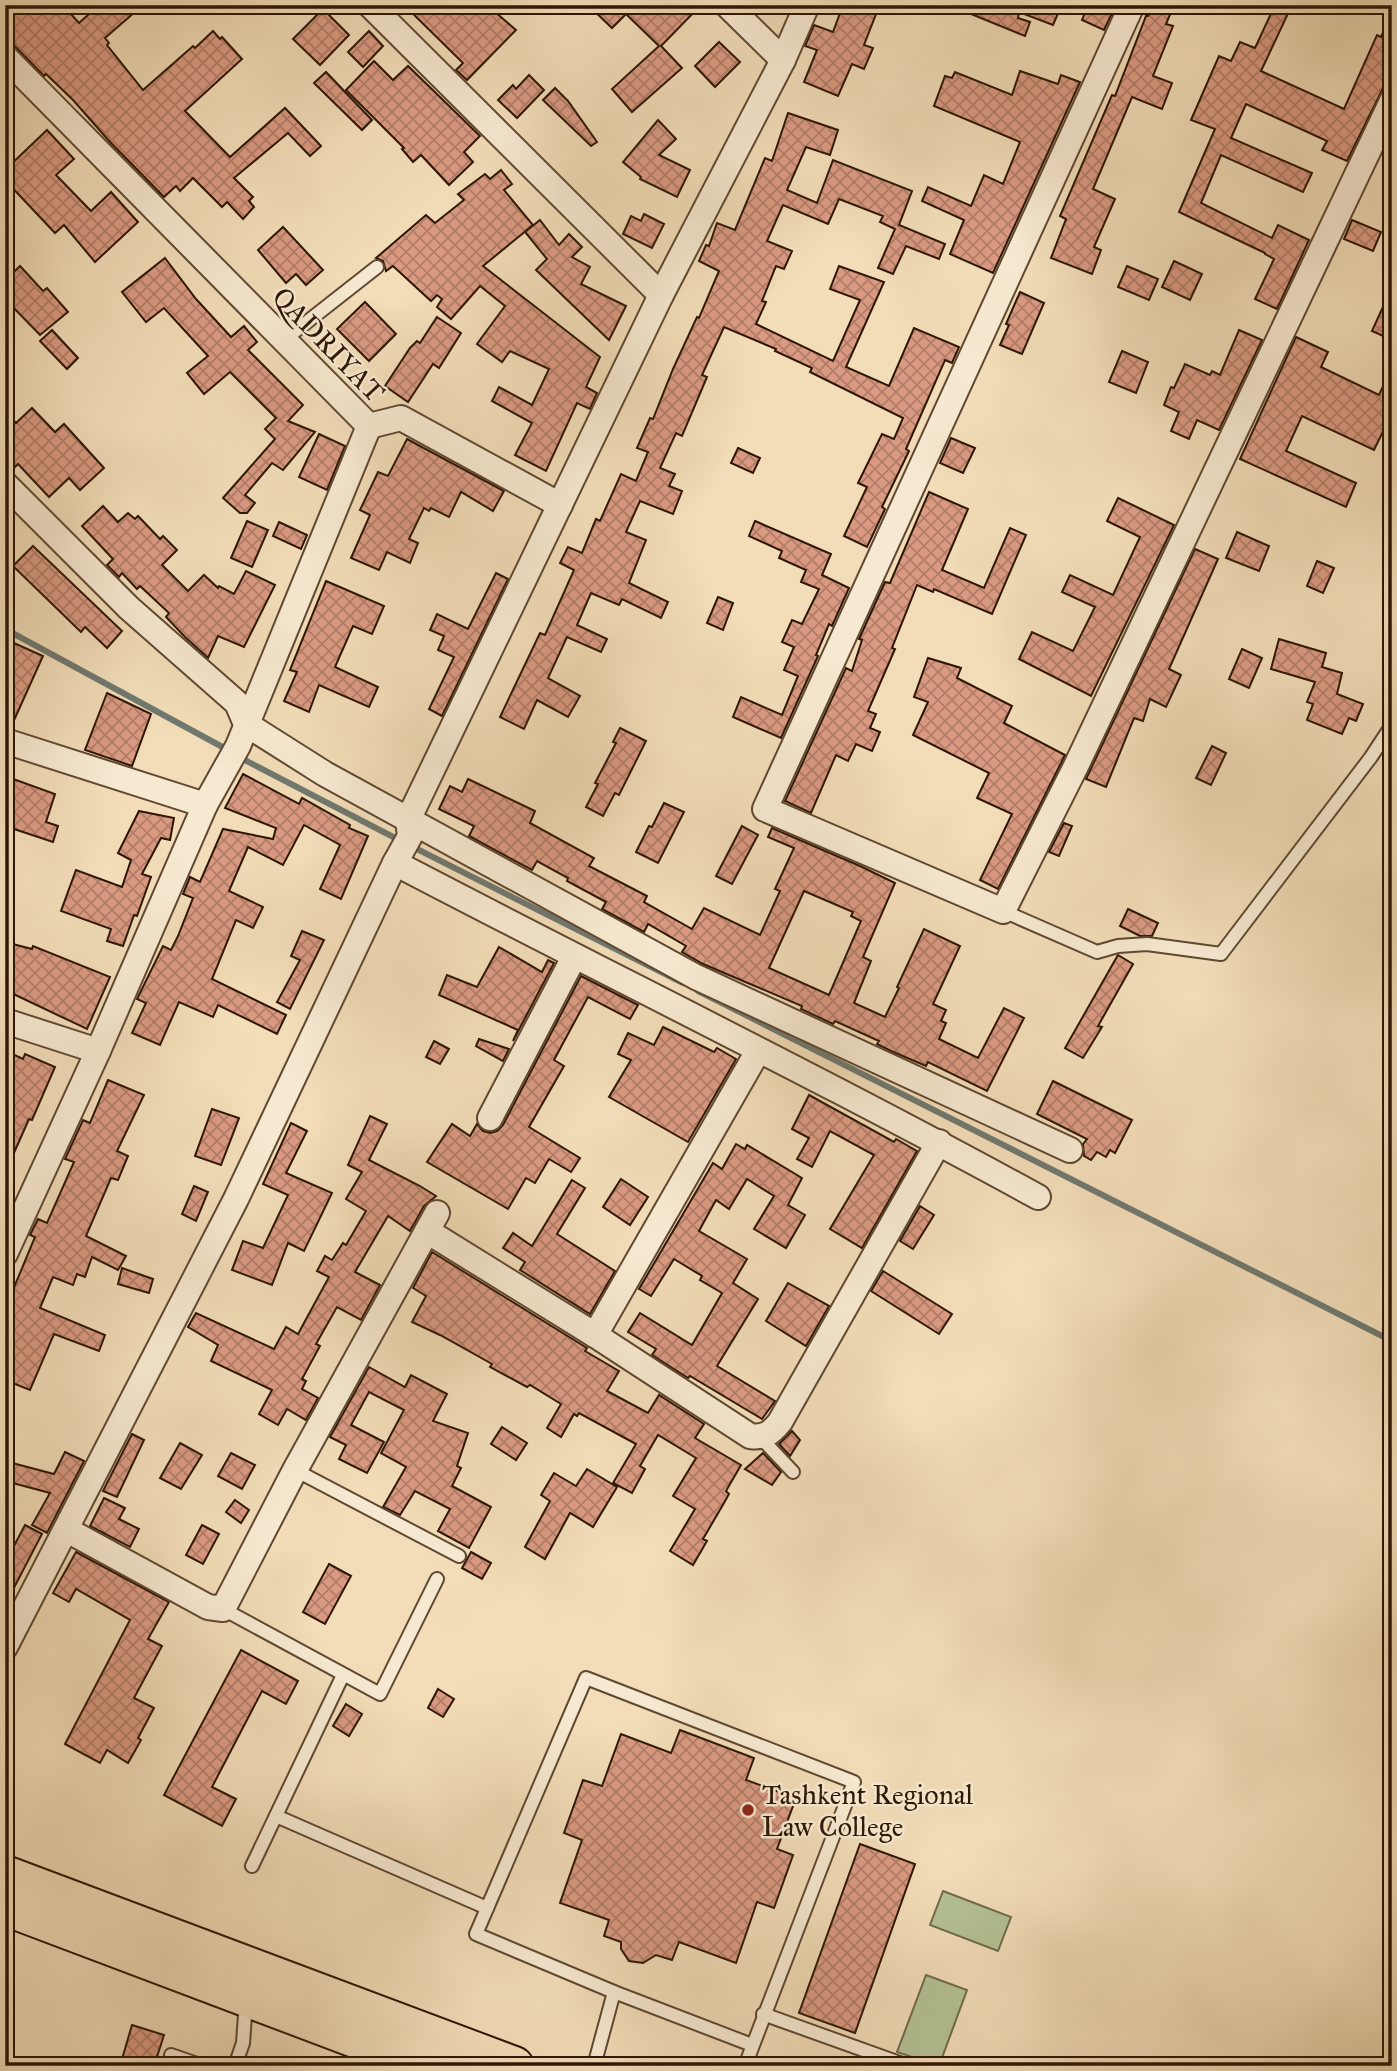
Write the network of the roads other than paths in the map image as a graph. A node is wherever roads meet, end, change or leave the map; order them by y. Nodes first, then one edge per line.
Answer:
1 (370, 5) edge
2 (727, 5) edge
3 (807, 5) edge
4 (1132, 5) edge
5 (5, 57) edge
6 (783, 60) junction
7 (1392, 101) edge
8 (377, 267) dead end
9 (661, 295) junction
10 (284, 340) junction
11 (369, 426) junction
12 (5, 484) edge
13 (560, 506) junction
14 (1392, 725) edge
15 (5, 741) edge
16 (238, 744) junction
17 (205, 805) junction
18 (404, 842) junction
19 (1003, 911) junction
20 (574, 957) junction
21 (5, 1021) edge
22 (99, 1051) junction
23 (758, 1051) junction
24 (490, 1118) dead end
25 (939, 1142) junction
26 (1070, 1150) dead end
27 (1038, 1197) dead end
28 (5, 1254) edge
29 (595, 1335) junction
30 (761, 1437) junction
31 (295, 1470) junction
32 (793, 1472) dead end
33 (67, 1530) junction
34 (459, 1556) dead end
35 (437, 1579) dead end
36 (223, 1609) junction
37 (5, 1647) edge
38 (343, 1675) junction
39 (276, 1816) junction
40 (252, 1866) dead end
41 (5, 1875) edge
42 (5, 1906) edge
43 (487, 1908) junction
44 (614, 1992) junction
45 (247, 1997) junction
46 (763, 2014) junction
47 (752, 2045) junction
48 (171, 2055) dead end
49 (203, 2066) edge
50 (235, 2066) edge
51 (429, 2066) edge
52 (514, 2066) edge
53 (594, 2066) edge
54 (745, 2066) edge
55 (908, 2066) edge

1 - 9 street
2 - 6 street
3 - 6 street
4 - 19 street
5 - 10 street, QADRIYAT
6 - 9 street
7 - 19 street
8 - 10 lane
9 - 13 street
10 - 11 street, QADRIYAT
11 - 13 street
11 - 16 street, QADRIYAT
12 - 16 street
13 - 18 street
14 - 19 lane
15 - 17 street
16 - 17 street, QADRIYAT
16 - 18 street
17 - 22 street, QADRIYAT
18 - 20 street
18 - 26 street
18 - 33 street
20 - 23 street
20 - 24 street
21 - 22 street
22 - 28 street, QADRIYAT
23 - 25 street
23 - 29 street
25 - 27 street
25 - 30 street
29 - 30 street
29 - 31 street
30 - 32 lane
31 - 34 lane
31 - 36 street
33 - 36 street
33 - 37 street
35 - 38 lane
36 - 38 lane
38 - 39 lane
39 - 40 lane
39 - 43 lane
41 - 52 highway
42 - 45 highway
43 - 44 lane
43 - 46 lane
44 - 47 lane
44 - 53 lane
45 - 50 lane
45 - 51 highway
46 - 47 lane
46 - 55 lane
47 - 54 lane
48 - 49 lane

